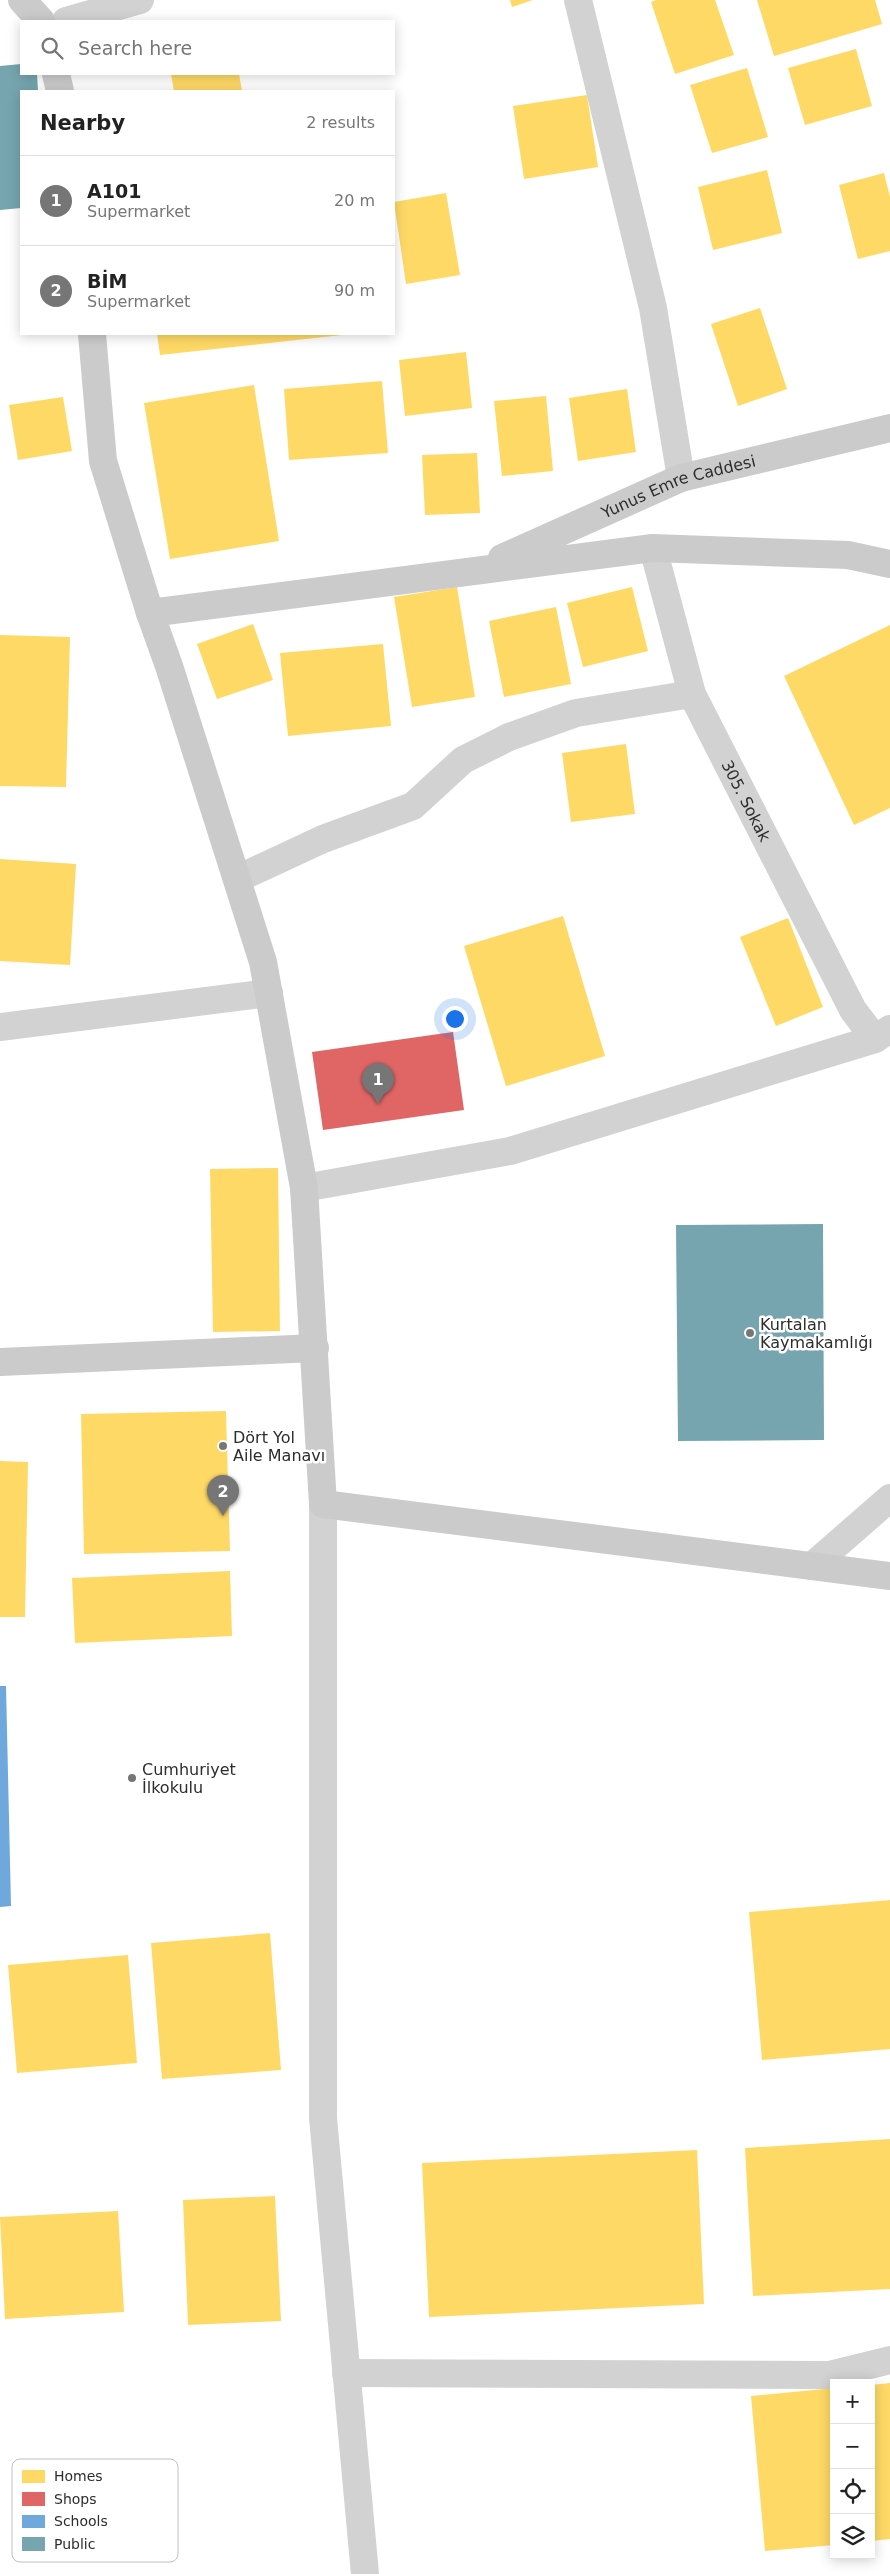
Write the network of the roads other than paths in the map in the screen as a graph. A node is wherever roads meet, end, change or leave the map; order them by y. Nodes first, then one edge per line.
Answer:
1 (22, 0) edge
2 (140, 0) edge
3 (578, 0) edge
4 (40, 20) edge
5 (70, 20) edge
6 (56, 75) edge
7 (60, 90) edge
8 (92, 335) edge
9 (890, 428) edge
10 (681, 478) junction
11 (653, 548) junction
12 (890, 564) edge
13 (477, 570) junction
14 (150, 612) junction
15 (692, 694) junction
16 (237, 879) junction
17 (269, 993) junction
18 (0, 1027) edge
19 (882, 1034) edge
20 (304, 1188) junction
21 (314, 1348) junction
22 (0, 1362) edge
23 (890, 1498) edge
24 (322, 1504) junction
25 (812, 1566) junction
26 (890, 1576) edge
27 (890, 2360) edge
28 (346, 2373) junction
29 (365, 2574) edge

1 - 4 street
2 - 5 street
3 - 10 street
6 - 7 street
8 - 14 street
9 - 10 street, Yunus Emre Caddesi
10 - 13 street, Yunus Emre Caddesi
11 - 12 street
11 - 13 street
11 - 15 street, 305. Sokak
13 - 14 street
14 - 16 street
15 - 16 street
15 - 19 street, 305. Sokak
16 - 17 street
17 - 18 street
17 - 20 street
19 - 20 street
20 - 21 street
21 - 22 street
21 - 24 street
23 - 25 street
24 - 25 street
24 - 28 street
25 - 26 street
27 - 28 street
28 - 29 street

